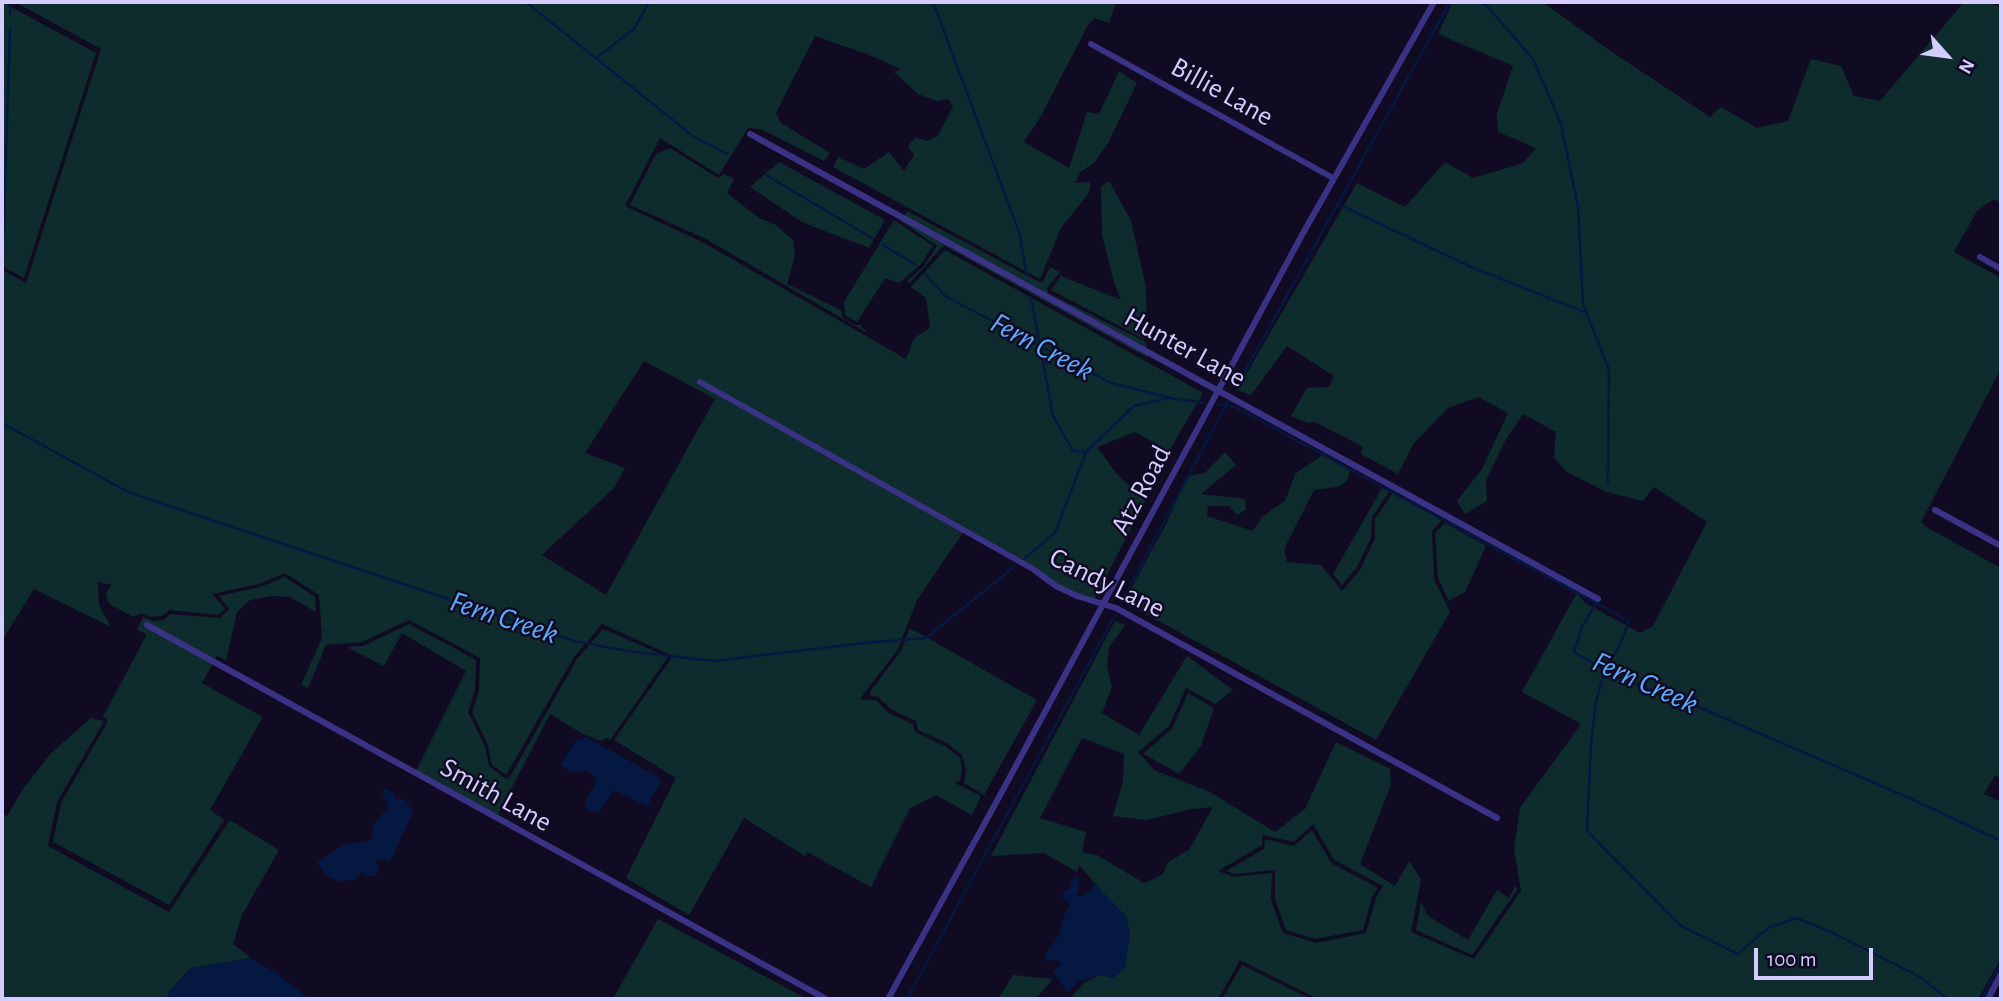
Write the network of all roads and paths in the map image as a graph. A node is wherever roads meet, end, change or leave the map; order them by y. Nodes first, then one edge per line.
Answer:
1 (1434, 2) edge
2 (1091, 44) dead end
3 (750, 134) dead end
4 (1333, 178) junction
5 (1980, 257) dead end
6 (2001, 269) edge
7 (701, 382) dead end
8 (1218, 391) junction
9 (1935, 510) dead end
10 (2001, 546) edge
11 (1598, 599) dead end
12 (1104, 602) junction
13 (147, 625) dead end
14 (1497, 818) dead end
15 (2001, 974) edge
16 (826, 999) edge
17 (888, 999) edge
18 (1988, 999) edge

1 - 4 street, Atz Road
2 - 4 street, Billie Lane
3 - 8 street, Hunter Lane
4 - 8 street, Atz Road
5 - 6 street
7 - 12 street, Candy Lane
8 - 11 street, Hunter Lane
8 - 12 street, Atz Road
9 - 10 street
12 - 14 street, Candy Lane
12 - 17 street, Atz Road
13 - 16 street, Smith Lane
15 - 18 street

